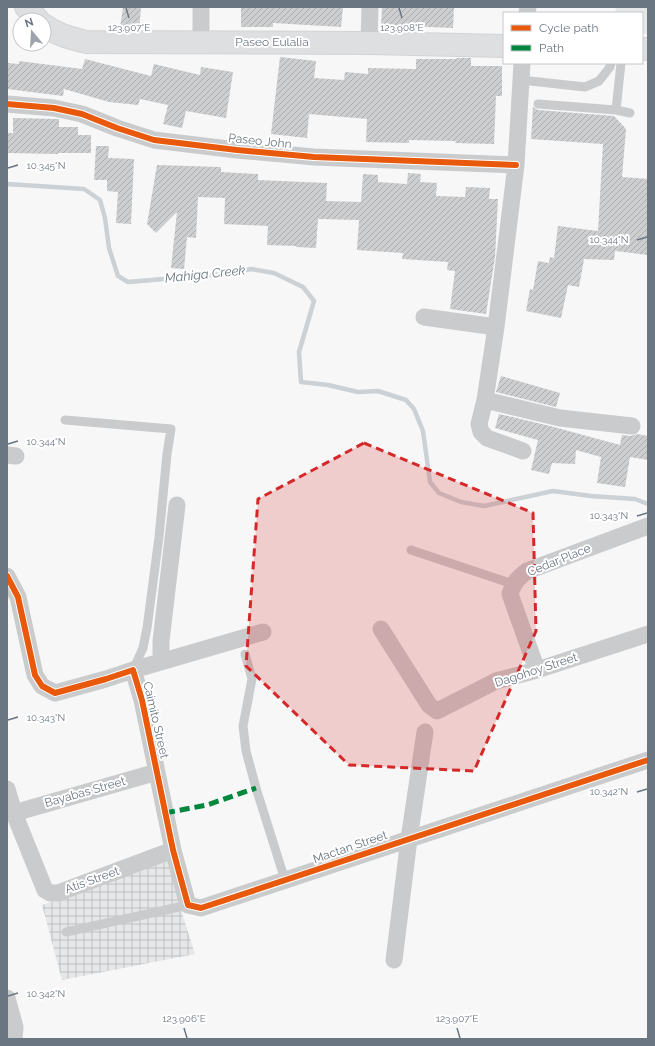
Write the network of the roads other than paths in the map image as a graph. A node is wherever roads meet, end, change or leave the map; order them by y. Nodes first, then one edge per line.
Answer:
1 (201, 7) edge
2 (370, 7) edge
3 (52, 32) edge
4 (201, 42) junction
5 (369, 43) junction
6 (503, 46) edge
7 (522, 64) edge
8 (611, 64) edge
9 (621, 64) edge
10 (521, 80) junction
11 (7, 104) edge
12 (538, 104) dead end
13 (616, 110) junction
14 (630, 113) dead end
15 (516, 165) junction
16 (424, 317) dead end
17 (496, 327) junction
18 (486, 400) junction
19 (65, 420) dead end
20 (632, 426) dead end
21 (523, 451) dead end
22 (177, 505) dead end
23 (648, 526) edge
24 (411, 550) dead end
25 (7, 576) edge
26 (513, 584) junction
27 (381, 629) dead end
28 (263, 632) dead end
29 (648, 634) edge
30 (245, 654) dead end
31 (161, 661) junction
32 (133, 670) junction
33 (537, 670) junction
34 (425, 732) dead end
35 (648, 760) edge
36 (157, 772) junction
37 (7, 789) edge
38 (14, 813) junction
39 (409, 839) junction
40 (173, 850) junction
41 (285, 880) junction
42 (188, 906) junction
43 (66, 932) dead end
44 (394, 960) dead end
45 (7, 998) edge
46 (14, 1039) edge

1 - 4 street
2 - 5 street
3 - 4 street, Paseo Eulalia
4 - 5 street, Paseo Eulalia
5 - 6 street, Paseo Eulalia
7 - 10 street
8 - 10 lane
9 - 13 lane
10 - 15 street
11 - 15 street, Paseo John
12 - 13 lane
13 - 14 lane
15 - 17 street
16 - 17 street
17 - 18 street
18 - 20 street
18 - 21 street
19 - 32 lane
22 - 31 street
23 - 26 street, Cedar Place
24 - 26 lane
25 - 32 street, Caimito Street
26 - 33 street, Cedar Place
27 - 33 street, Dagohoy Street
28 - 31 street
29 - 33 street, Dagohoy Street
30 - 41 lane
31 - 32 street
32 - 36 street, Caimito Street
34 - 39 street
35 - 39 street, Mactan Street
36 - 38 street, Bayabas Street
36 - 40 street
37 - 38 street, Atis Street
38 - 40 street, Atis Street
39 - 41 street, Mactan Street
39 - 44 street
40 - 42 street
41 - 42 street, Mactan Street
42 - 43 lane
45 - 46 street

